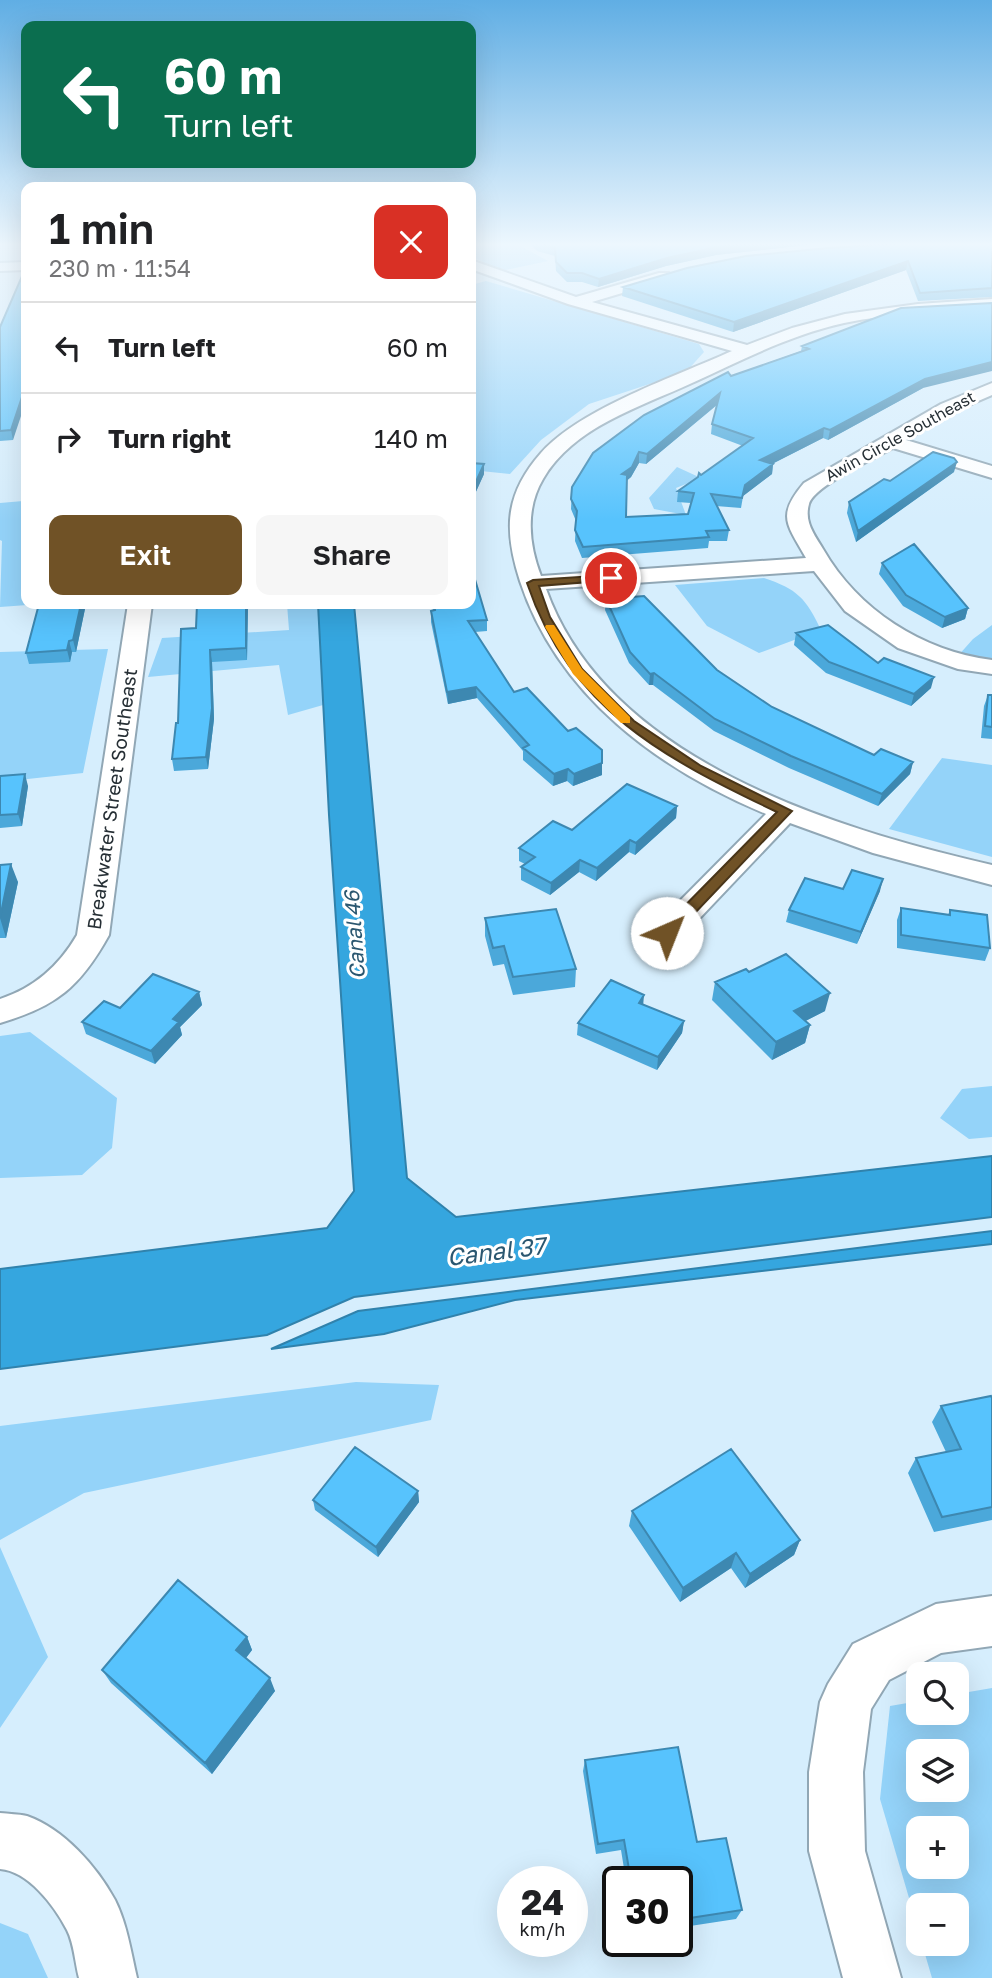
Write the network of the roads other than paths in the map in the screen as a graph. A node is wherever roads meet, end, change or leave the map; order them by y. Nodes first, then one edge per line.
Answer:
1 (695, 335) edge
2 (788, 335) edge
3 (749, 351) junction
4 (992, 388) edge
5 (891, 441) junction
6 (992, 472) edge
7 (820, 564) junction
8 (533, 583) junction
9 (139, 609) edge
10 (992, 667) edge
11 (785, 811) junction
12 (992, 875) edge
13 (667, 933) dead end
14 (0, 1011) edge
15 (992, 1621) edge
16 (0, 1842) edge
17 (108, 1978) edge
18 (872, 1978) edge

1 - 3 street
2 - 3 street
3 - 8 street
4 - 5 street, Awin Circle Southeast
5 - 6 street
5 - 7 street, Awin Circle Southeast
7 - 8 street
7 - 10 street, Awin Circle Southeast
8 - 11 street
9 - 14 street, Breakwater Street Southeast
11 - 12 street
11 - 13 street
15 - 18 street
16 - 17 street

